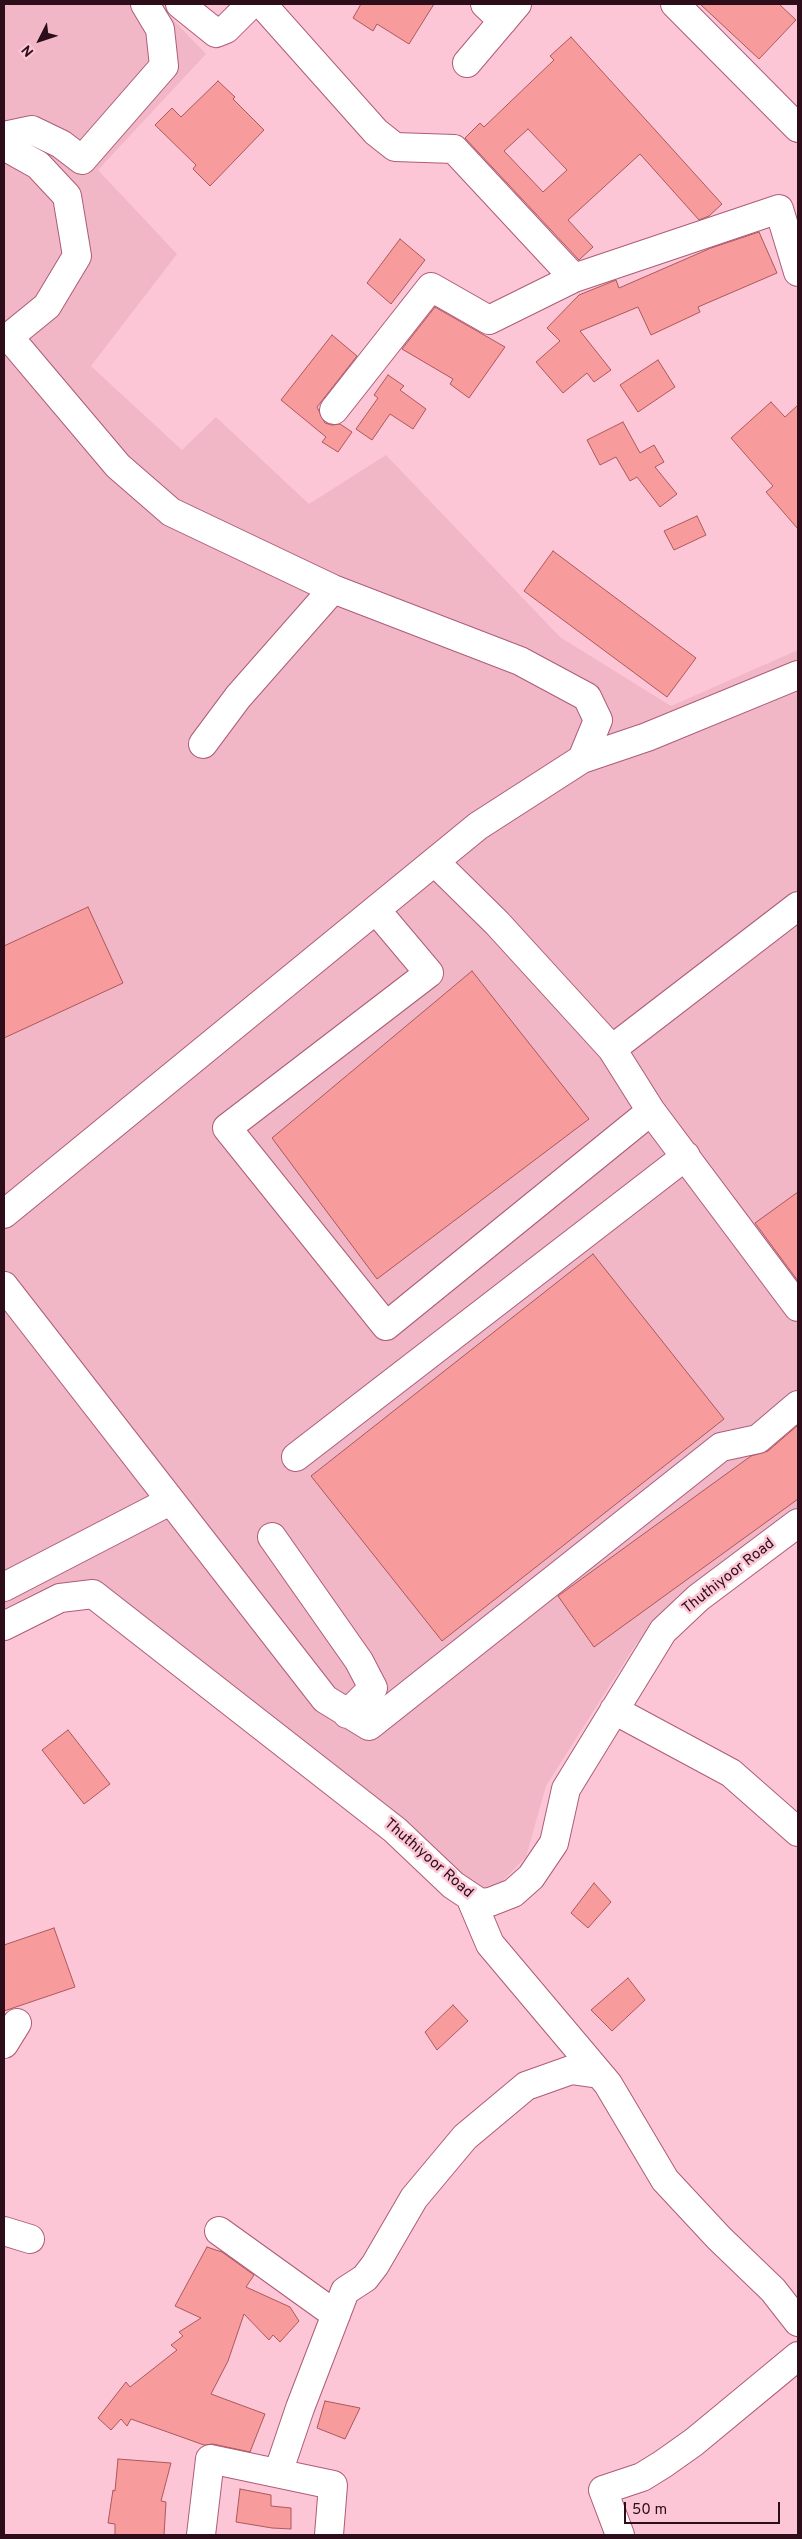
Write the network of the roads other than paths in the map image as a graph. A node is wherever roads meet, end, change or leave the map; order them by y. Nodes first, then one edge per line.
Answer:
1 (145, 4) edge
2 (180, 4) edge
3 (251, 4) edge
4 (262, 4) edge
5 (675, 4) edge
6 (502, 9) edge
7 (467, 64) dead end
8 (798, 128) edge
9 (4, 136) edge
10 (4, 146) edge
11 (789, 206) edge
12 (798, 272) edge
13 (574, 278) junction
14 (7, 340) edge
15 (334, 410) dead end
16 (333, 589) junction
17 (798, 675) edge
18 (203, 744) dead end
19 (582, 759) junction
20 (435, 862) junction
21 (798, 906) edge
22 (376, 910) junction
23 (612, 1049) junction
24 (651, 1111) junction
25 (686, 1156) junction
26 (4, 1214) edge
27 (4, 1286) edge
28 (798, 1307) edge
29 (798, 1405) edge
30 (296, 1457) dead end
31 (170, 1500) junction
32 (798, 1523) edge
33 (272, 1537) dead end
34 (4, 1587) edge
35 (4, 1626) edge
36 (614, 1710) junction
37 (346, 1714) junction
38 (798, 1832) edge
39 (470, 1899) junction
40 (599, 2074) junction
41 (4, 2231) edge
42 (219, 2231) dead end
43 (30, 2239) dead end
44 (336, 2315) junction
45 (798, 2322) edge
46 (798, 2356) edge
47 (278, 2473) junction
48 (201, 2535) edge
49 (329, 2535) edge
50 (620, 2535) edge

1 - 9 street
2 - 3 street
4 - 13 street
5 - 8 street
6 - 7 street
10 - 14 street
11 - 12 street
11 - 13 street
13 - 15 street
14 - 16 street
16 - 18 street
16 - 19 street
17 - 19 street
19 - 20 street
20 - 22 street
20 - 23 street
21 - 23 street
22 - 24 street
22 - 26 street
23 - 24 street
24 - 25 street
25 - 28 street
25 - 30 street
27 - 31 street
29 - 37 street
31 - 34 street
31 - 37 street
32 - 36 street, Thuthiyoor Road
33 - 37 street
35 - 39 street, Thuthiyoor Road
36 - 38 street
36 - 39 street, Thuthiyoor Road
39 - 40 street
40 - 44 street
40 - 45 street
41 - 43 street
42 - 44 street
44 - 47 street
46 - 50 street
47 - 48 street
47 - 49 street

